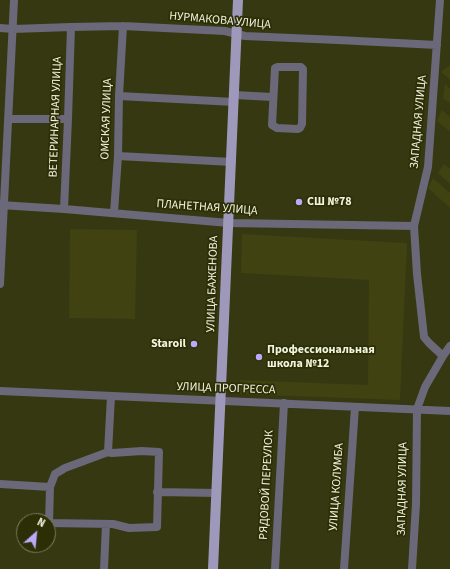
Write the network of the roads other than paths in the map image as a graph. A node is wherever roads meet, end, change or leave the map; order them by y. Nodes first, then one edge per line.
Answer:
1 (14, 0) edge
2 (238, 0) edge
3 (440, 0) edge
4 (123, 26) junction
5 (71, 27) junction
6 (0, 28) edge
7 (12, 29) junction
8 (236, 34) junction
9 (437, 45) junction
10 (119, 96) junction
11 (273, 97) junction
12 (234, 99) junction
13 (68, 118) junction
14 (9, 119) junction
15 (118, 156) junction
16 (232, 162) junction
17 (2, 205) edge
18 (64, 209) junction
19 (114, 213) junction
20 (229, 223) junction
21 (414, 226) junction
22 (0, 284) edge
23 (450, 346) edge
24 (443, 356) junction
25 (0, 391) edge
26 (111, 396) junction
27 (221, 400) junction
28 (284, 403) junction
29 (355, 406) junction
30 (417, 410) junction
31 (450, 411) edge
32 (108, 452) junction
33 (0, 484) edge
34 (50, 487) junction
35 (157, 492) junction
36 (217, 493) junction
37 (106, 524) junction
38 (104, 569) edge
39 (213, 569) edge
40 (275, 569) edge
41 (344, 569) edge
42 (412, 569) edge

1 - 7 street
2 - 8 main road, УЛИЦА БАЖЕНОВА
3 - 9 street, ЗАПАДНАЯ УЛИЦА
4 - 5 street, НУРМАКОВА УЛИЦА
4 - 8 street, НУРМАКОВА УЛИЦА
4 - 10 street, ОМСКАЯ УЛИЦА
5 - 7 street, НУРМАКОВА УЛИЦА
5 - 13 street, ВЕТЕРИНАРНАЯ УЛИЦА
6 - 7 street, НУРМАКОВА УЛИЦА
7 - 14 street
8 - 9 street, НУРМАКОВА УЛИЦА
8 - 12 main road, УЛИЦА БАЖЕНОВА
9 - 21 street, ЗАПАДНАЯ УЛИЦА
10 - 12 street
10 - 15 street, ОМСКАЯ УЛИЦА
11 - 11 street
11 - 12 street
12 - 16 main road, УЛИЦА БАЖЕНОВА
13 - 14 street
13 - 18 street, ВЕТЕРИНАРНАЯ УЛИЦА
14 - 17 street
15 - 16 street
15 - 19 street, ОМСКАЯ УЛИЦА
16 - 20 main road, УЛИЦА БАЖЕНОВА
17 - 18 street, ПЛАНЕТНАЯ УЛИЦА
17 - 22 street
18 - 19 street, ПЛАНЕТНАЯ УЛИЦА
19 - 20 street, ПЛАНЕТНАЯ УЛИЦА
20 - 21 street, ПЛАНЕТНАЯ УЛИЦА
20 - 27 main road, УЛИЦА БАЖЕНОВА
21 - 24 street, ЗАПАДНАЯ УЛИЦА
23 - 24 street, ЗАПАДНАЯ УЛИЦА
24 - 30 street, ЗАПАДНАЯ УЛИЦА
25 - 26 street, УЛИЦА ПРОГРЕССА
26 - 27 street, УЛИЦА ПРОГРЕССА
26 - 32 street
27 - 28 street, УЛИЦА ПРОГРЕССА
27 - 36 main road, УЛИЦА БАЖЕНОВА
28 - 29 street, УЛИЦА ПРОГРЕССА
28 - 40 street, РЯДОВОЙ ПЕРЕУЛОК
29 - 30 street, УЛИЦА ПРОГРЕССА
29 - 41 street, УЛИЦА КОЛУМБА
30 - 31 street, УЛИЦА ПРОГРЕССА
30 - 42 street, ЗАПАДНАЯ УЛИЦА
32 - 34 street
32 - 35 street
33 - 34 street
34 - 37 street
35 - 36 street
35 - 37 street
36 - 39 main road, УЛИЦА БАЖЕНОВА
37 - 38 street

